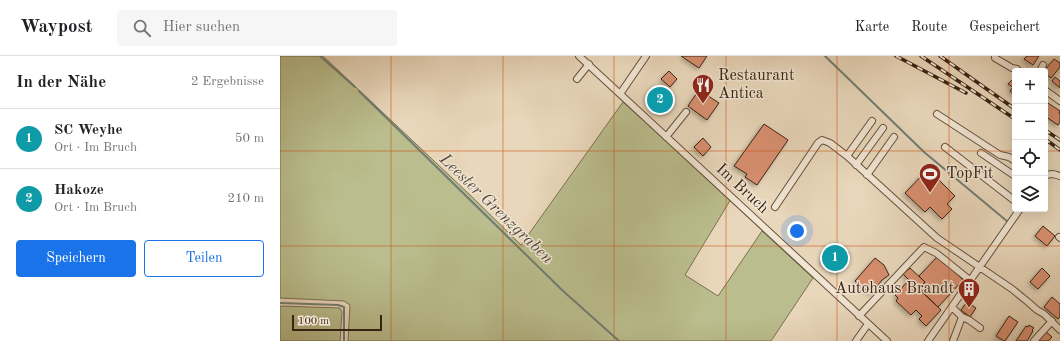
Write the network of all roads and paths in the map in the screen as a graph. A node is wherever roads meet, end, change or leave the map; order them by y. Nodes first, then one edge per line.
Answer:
1 (579, 56) edge
2 (646, 56) edge
3 (995, 56) edge
4 (588, 64) junction
5 (1012, 68) edge
6 (577, 79) dead end
7 (1048, 92) edge
8 (620, 94) junction
9 (1060, 101) edge
10 (686, 112) dead end
11 (937, 114) dead end
12 (872, 121) dead end
13 (883, 128) dead end
14 (666, 136) junction
15 (894, 137) dead end
16 (945, 147) dead end
17 (981, 153) dead end
18 (847, 156) junction
19 (1012, 159) edge
20 (856, 165) junction
21 (1012, 174) edge
22 (867, 175) junction
23 (1048, 175) edge
24 (1060, 176) edge
25 (1012, 199) edge
26 (775, 207) dead end
27 (1018, 212) edge
28 (980, 268) junction
29 (971, 281) junction
30 (952, 307) junction
31 (859, 316) junction
32 (962, 317) junction
33 (1052, 321) junction
34 (868, 324) junction
35 (980, 328) dead end
36 (1060, 330) edge
37 (856, 341) edge
38 (887, 341) edge
39 (928, 341) edge
40 (953, 341) edge
41 (1034, 341) edge

1 - 4 street, Im Bruch
2 - 8 street
3 - 5 street
4 - 6 street
4 - 8 street, Im Bruch
7 - 9 street
8 - 14 street, Im Bruch
10 - 14 street
11 - 19 street
12 - 18 street
13 - 20 street
14 - 31 street, Im Bruch
15 - 22 street
16 - 25 street
17 - 21 street
18 - 20 street
18 - 26 street
20 - 22 street
22 - 28 street
23 - 24 street
27 - 28 street
28 - 29 street
28 - 33 street
29 - 30 street
29 - 31 street
30 - 32 street
30 - 39 street
31 - 34 street, Im Bruch
32 - 35 street
32 - 40 street
33 - 36 street
33 - 41 street
34 - 37 street
34 - 38 street, Im Bruch

